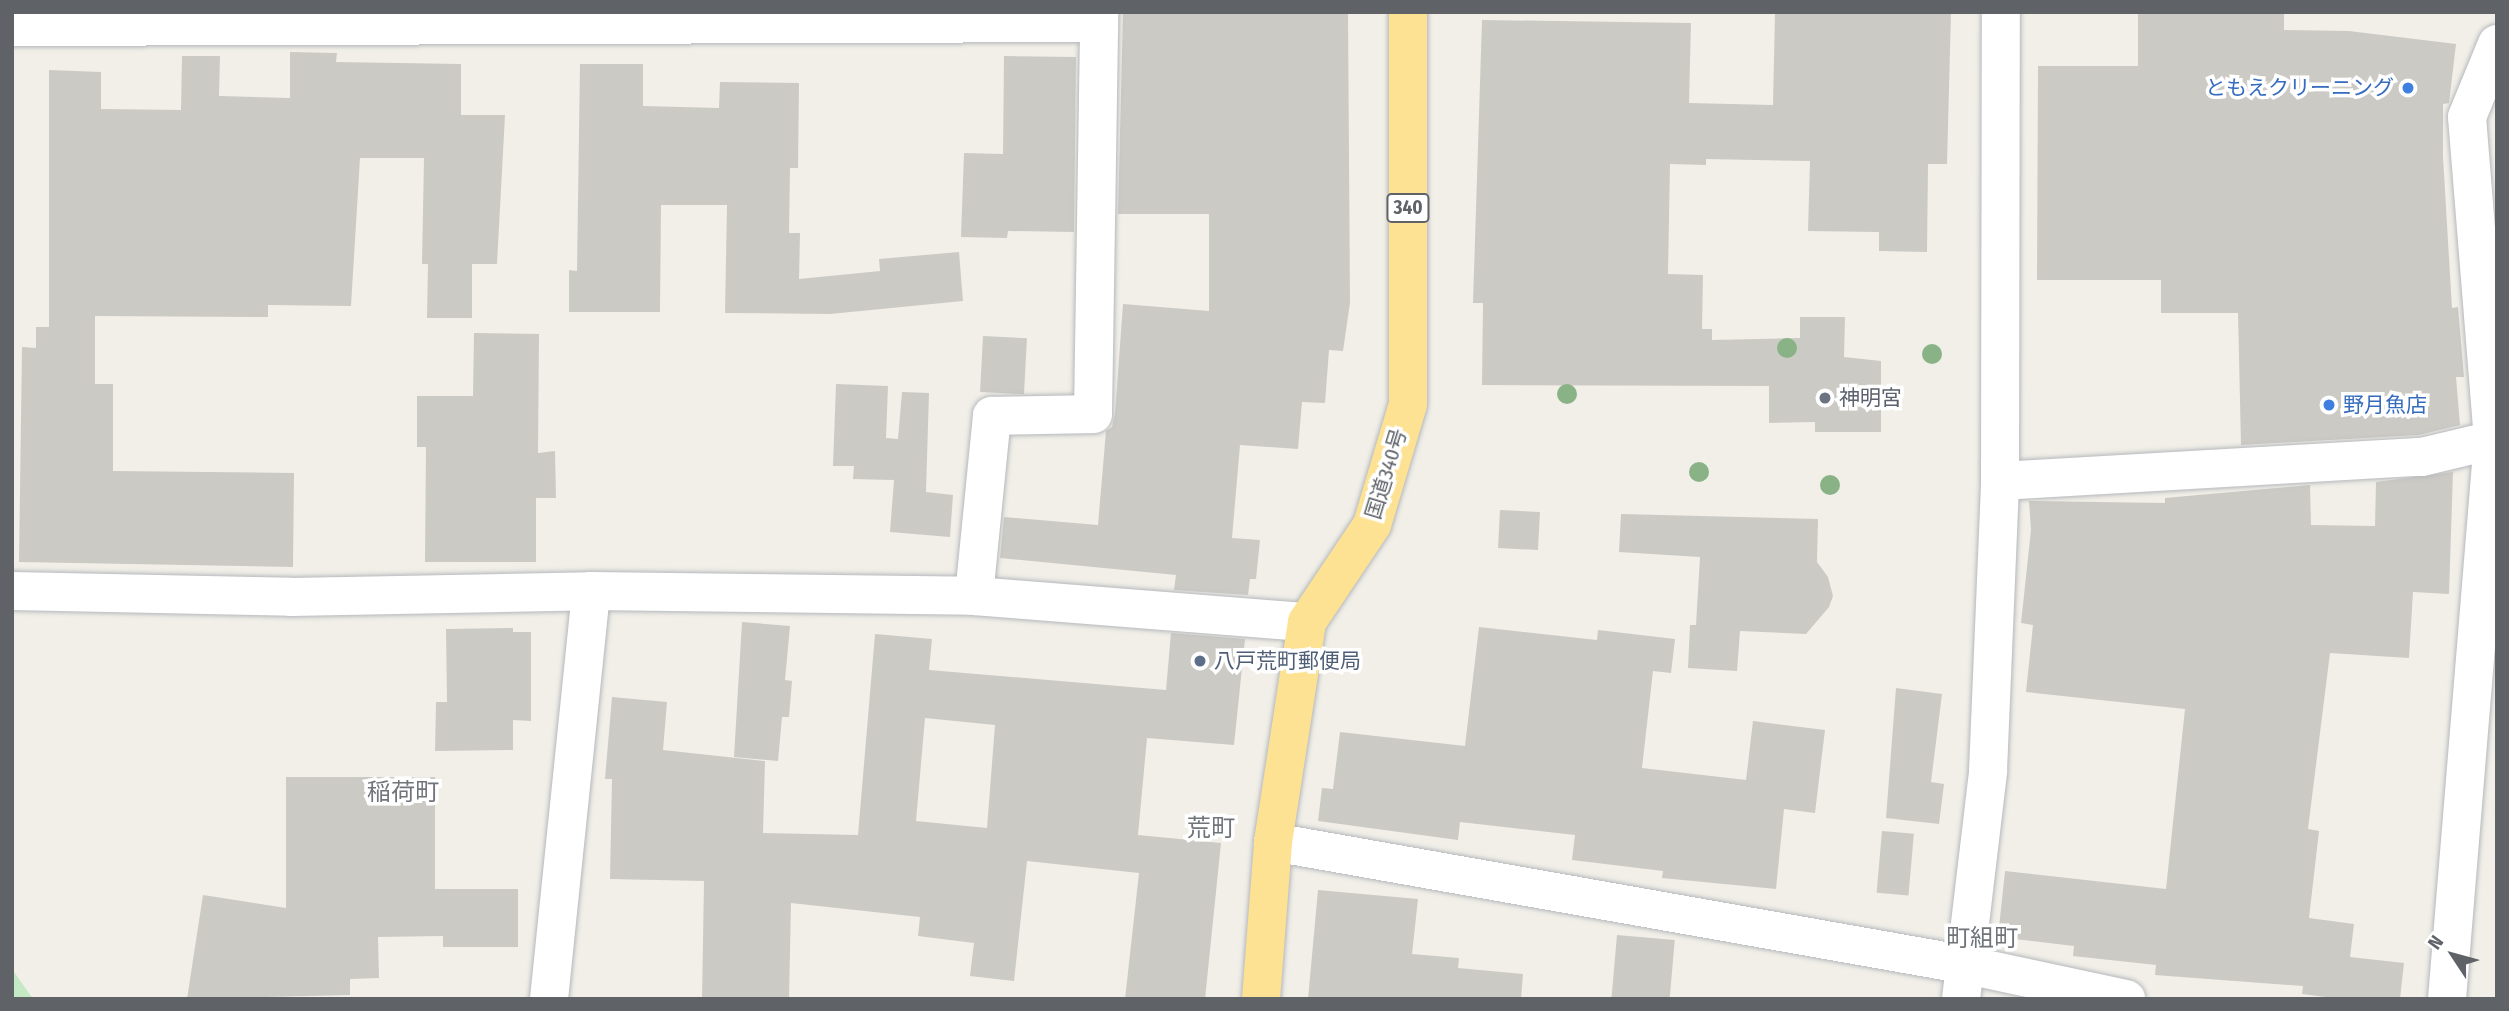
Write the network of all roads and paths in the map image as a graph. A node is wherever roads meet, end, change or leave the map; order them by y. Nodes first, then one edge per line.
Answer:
1 (1408, 12) edge
2 (2000, 12) edge
3 (1099, 18) edge
4 (110, 19) edge
5 (427, 19) edge
6 (12, 27) edge
7 (2497, 44) edge
8 (2495, 440) edge
9 (2000, 481) junction
10 (591, 590) junction
11 (12, 592) edge
12 (974, 596) junction
13 (1307, 622) junction
14 (1273, 842) junction
15 (1964, 982) edge
16 (549, 999) edge
17 (1261, 999) edge
18 (2126, 999) edge
19 (2447, 999) edge

1 - 13 highway, 国道340号 / 340
2 - 9 street
3 - 5 street
3 - 12 street
4 - 5 street
4 - 6 street
7 - 8 street
8 - 9 street
8 - 19 street
9 - 15 street
10 - 11 street
10 - 12 street
10 - 16 street
12 - 13 street
13 - 14 highway, 国道340号 / 340
14 - 15 street
14 - 17 highway, 国道340号 / 340
15 - 18 street

